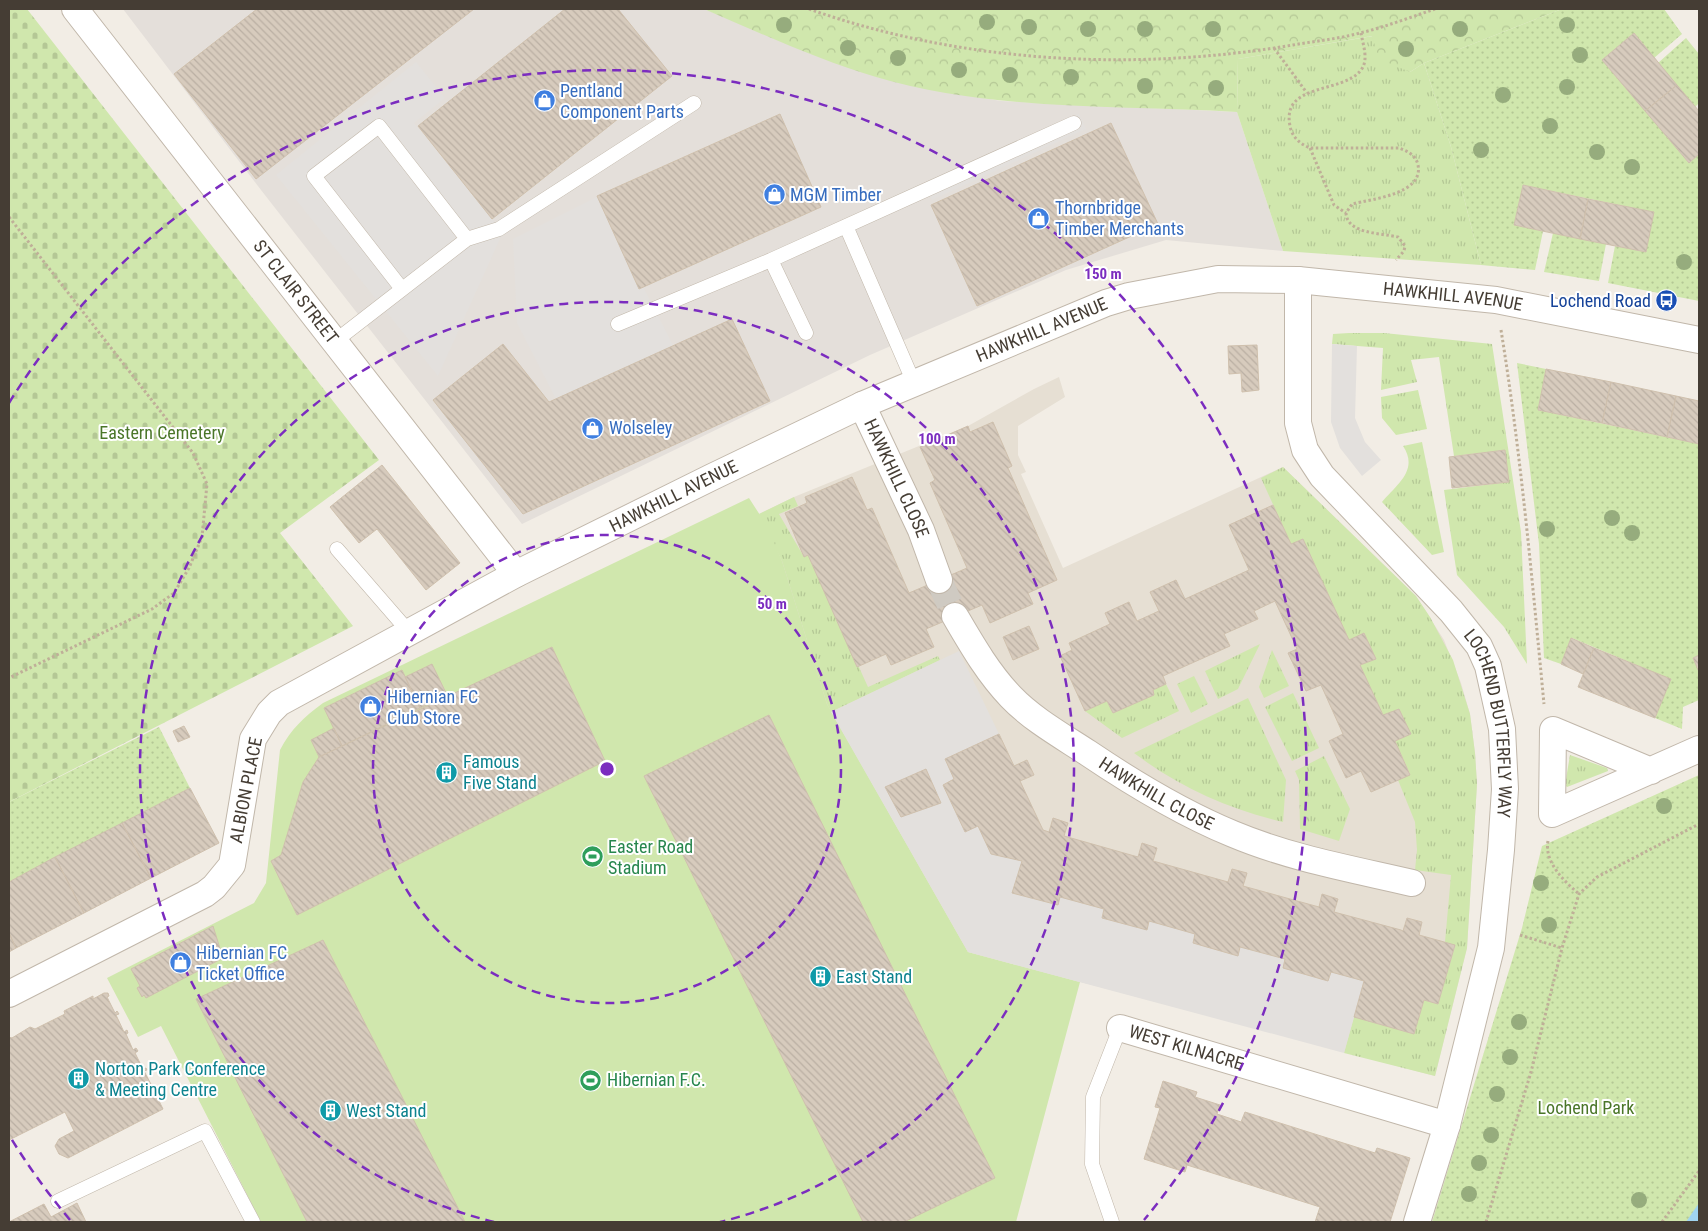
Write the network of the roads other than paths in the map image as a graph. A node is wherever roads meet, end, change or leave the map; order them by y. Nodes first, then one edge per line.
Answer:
1 (75, 9) edge
2 (694, 104) dead end
3 (1074, 123) dead end
4 (846, 226) junction
5 (467, 239) junction
6 (770, 260) junction
7 (1298, 280) junction
8 (402, 289) junction
9 (618, 324) dead end
10 (806, 333) dead end
11 (1699, 340) edge
12 (334, 342) junction
13 (914, 383) junction
14 (862, 405) junction
15 (337, 549) dead end
16 (516, 574) junction
17 (939, 580) tunnel mouth
18 (955, 616) tunnel mouth
19 (409, 632) junction
20 (1699, 749) edge
21 (1651, 770) junction
22 (1412, 883) dead end
23 (9, 994) edge
24 (1120, 1028) joint
25 (1447, 1125) junction
26 (58, 1201) dead end
27 (252, 1222) edge
28 (1112, 1222) edge
29 (1416, 1222) edge

1 - 12 street, ST CLAIR STREET
2 - 5 lane
3 - 4 lane
4 - 6 lane
4 - 13 lane
5 - 8 lane
5 - 8 lane
6 - 9 lane
6 - 10 lane
7 - 11 street, HAWKHILL AVENUE
7 - 13 street, HAWKHILL AVENUE
7 - 25 street, LOCHEND BUTTERFLY WAY
8 - 12 lane
12 - 16 street, ST CLAIR STREET
13 - 14 street, HAWKHILL AVENUE
14 - 16 street, HAWKHILL AVENUE
14 - 17 street, HAWKHILL CLOSE
15 - 19 lane
16 - 19 street, ALBION PLACE
18 - 22 street, HAWKHILL CLOSE
19 - 23 street, ALBION PLACE
20 - 21 street
21 - 21 street
24 - 25 street, WEST KILNACRE
24 - 28 lane, WEST KILNACRE
25 - 29 street, LOCHEND BUTTERFLY WAY
26 - 27 lane

